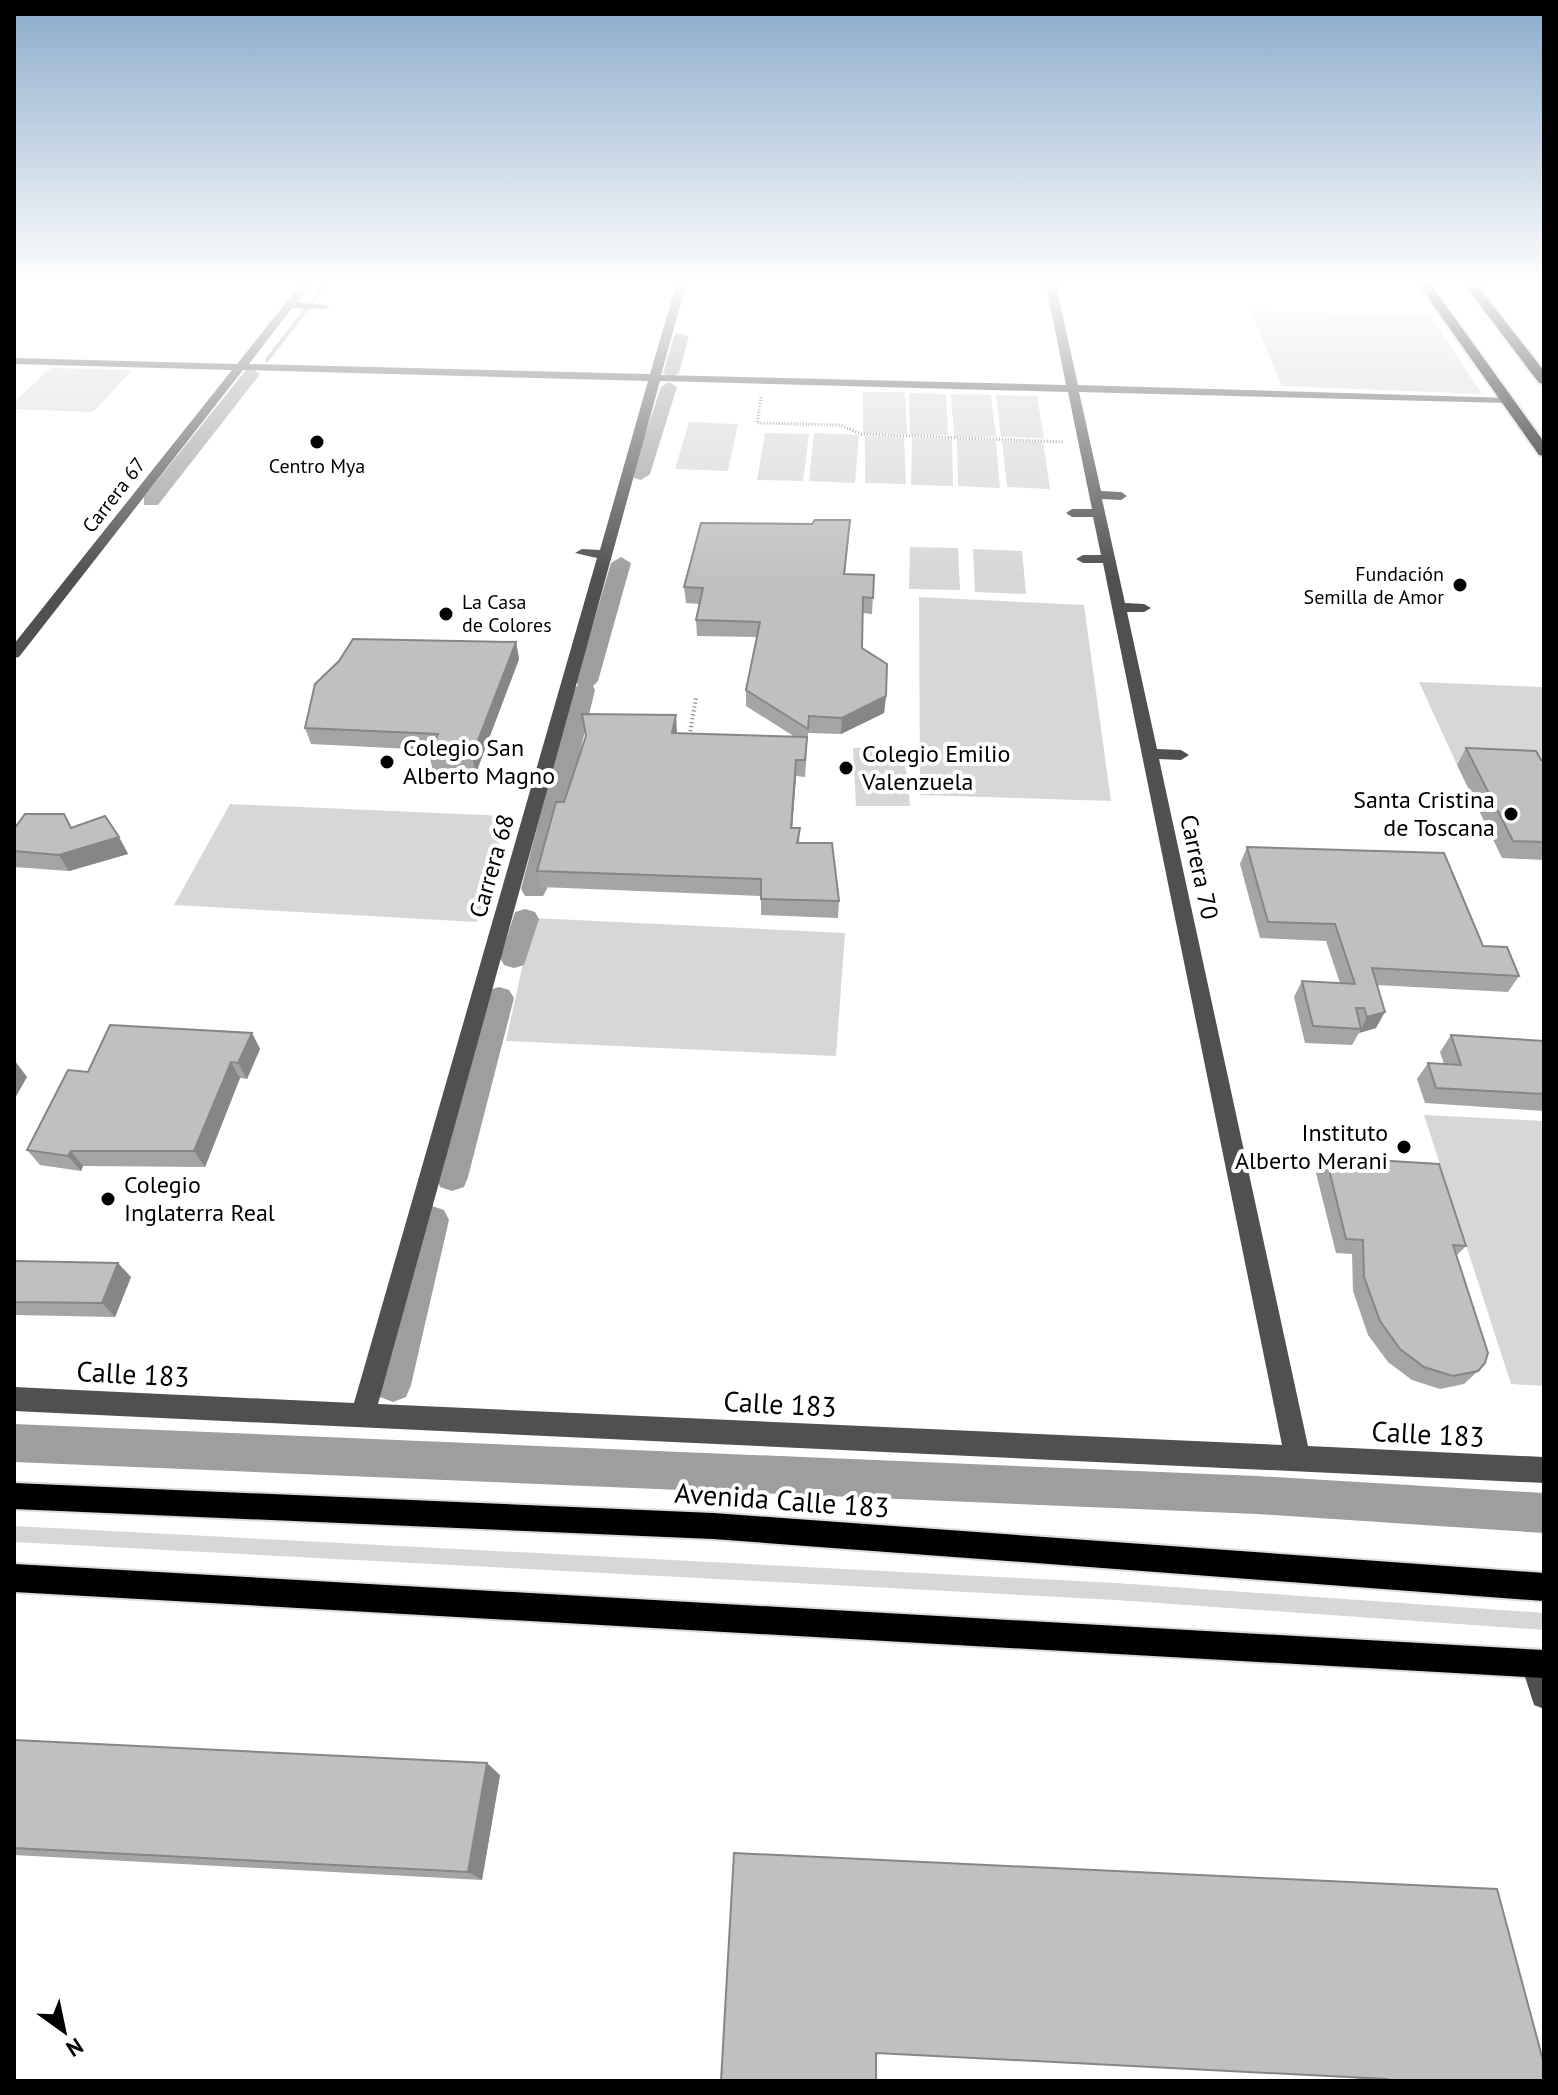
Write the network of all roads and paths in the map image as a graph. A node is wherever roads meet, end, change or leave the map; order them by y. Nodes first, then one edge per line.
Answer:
1 (228, 383) edge
2 (651, 383) edge
3 (769, 383) edge
4 (875, 383) edge
5 (1074, 383) edge
6 (1495, 383) edge
7 (1075, 388) junction
8 (1507, 400) junction
9 (1064, 442) dead end
10 (1544, 452) edge
11 (1121, 496) dead end
12 (1099, 504) junction
13 (1072, 513) dead end
14 (582, 553) dead end
15 (605, 555) junction
16 (1083, 559) dead end
17 (1110, 559) junction
18 (1120, 607) junction
19 (1144, 608) dead end
20 (14, 654) edge
21 (696, 698) dead end
22 (688, 742) edge
23 (1151, 754) junction
24 (1181, 755) dead end
25 (14, 1399) edge
26 (363, 1415) junction
27 (1298, 1459) junction
28 (1544, 1470) edge
29 (14, 1496) edge
30 (14, 1578) edge
31 (1544, 1587) edge
32 (1540, 1664) edge
33 (1544, 1695) edge

1 - 20 street, Carrera 67
2 - 15 street, Carrera 68
3 - 9 path
4 - 7 street
5 - 7 street, Carrera 70
6 - 8 highway
7 - 8 street
7 - 12 street, Carrera 70
8 - 10 highway
11 - 12 street
12 - 13 street
12 - 17 street, Carrera 70
14 - 15 street
15 - 26 street, Carrera 68
16 - 17 street
17 - 18 street, Carrera 70
18 - 19 street
18 - 23 street, Carrera 70
21 - 22 path
23 - 24 street
23 - 27 street, Carrera 70
25 - 26 street, Calle 183
26 - 27 street, Calle 183
27 - 28 street, Calle 183
29 - 31 main road, Avenida Calle 183
30 - 32 main road
32 - 33 street

